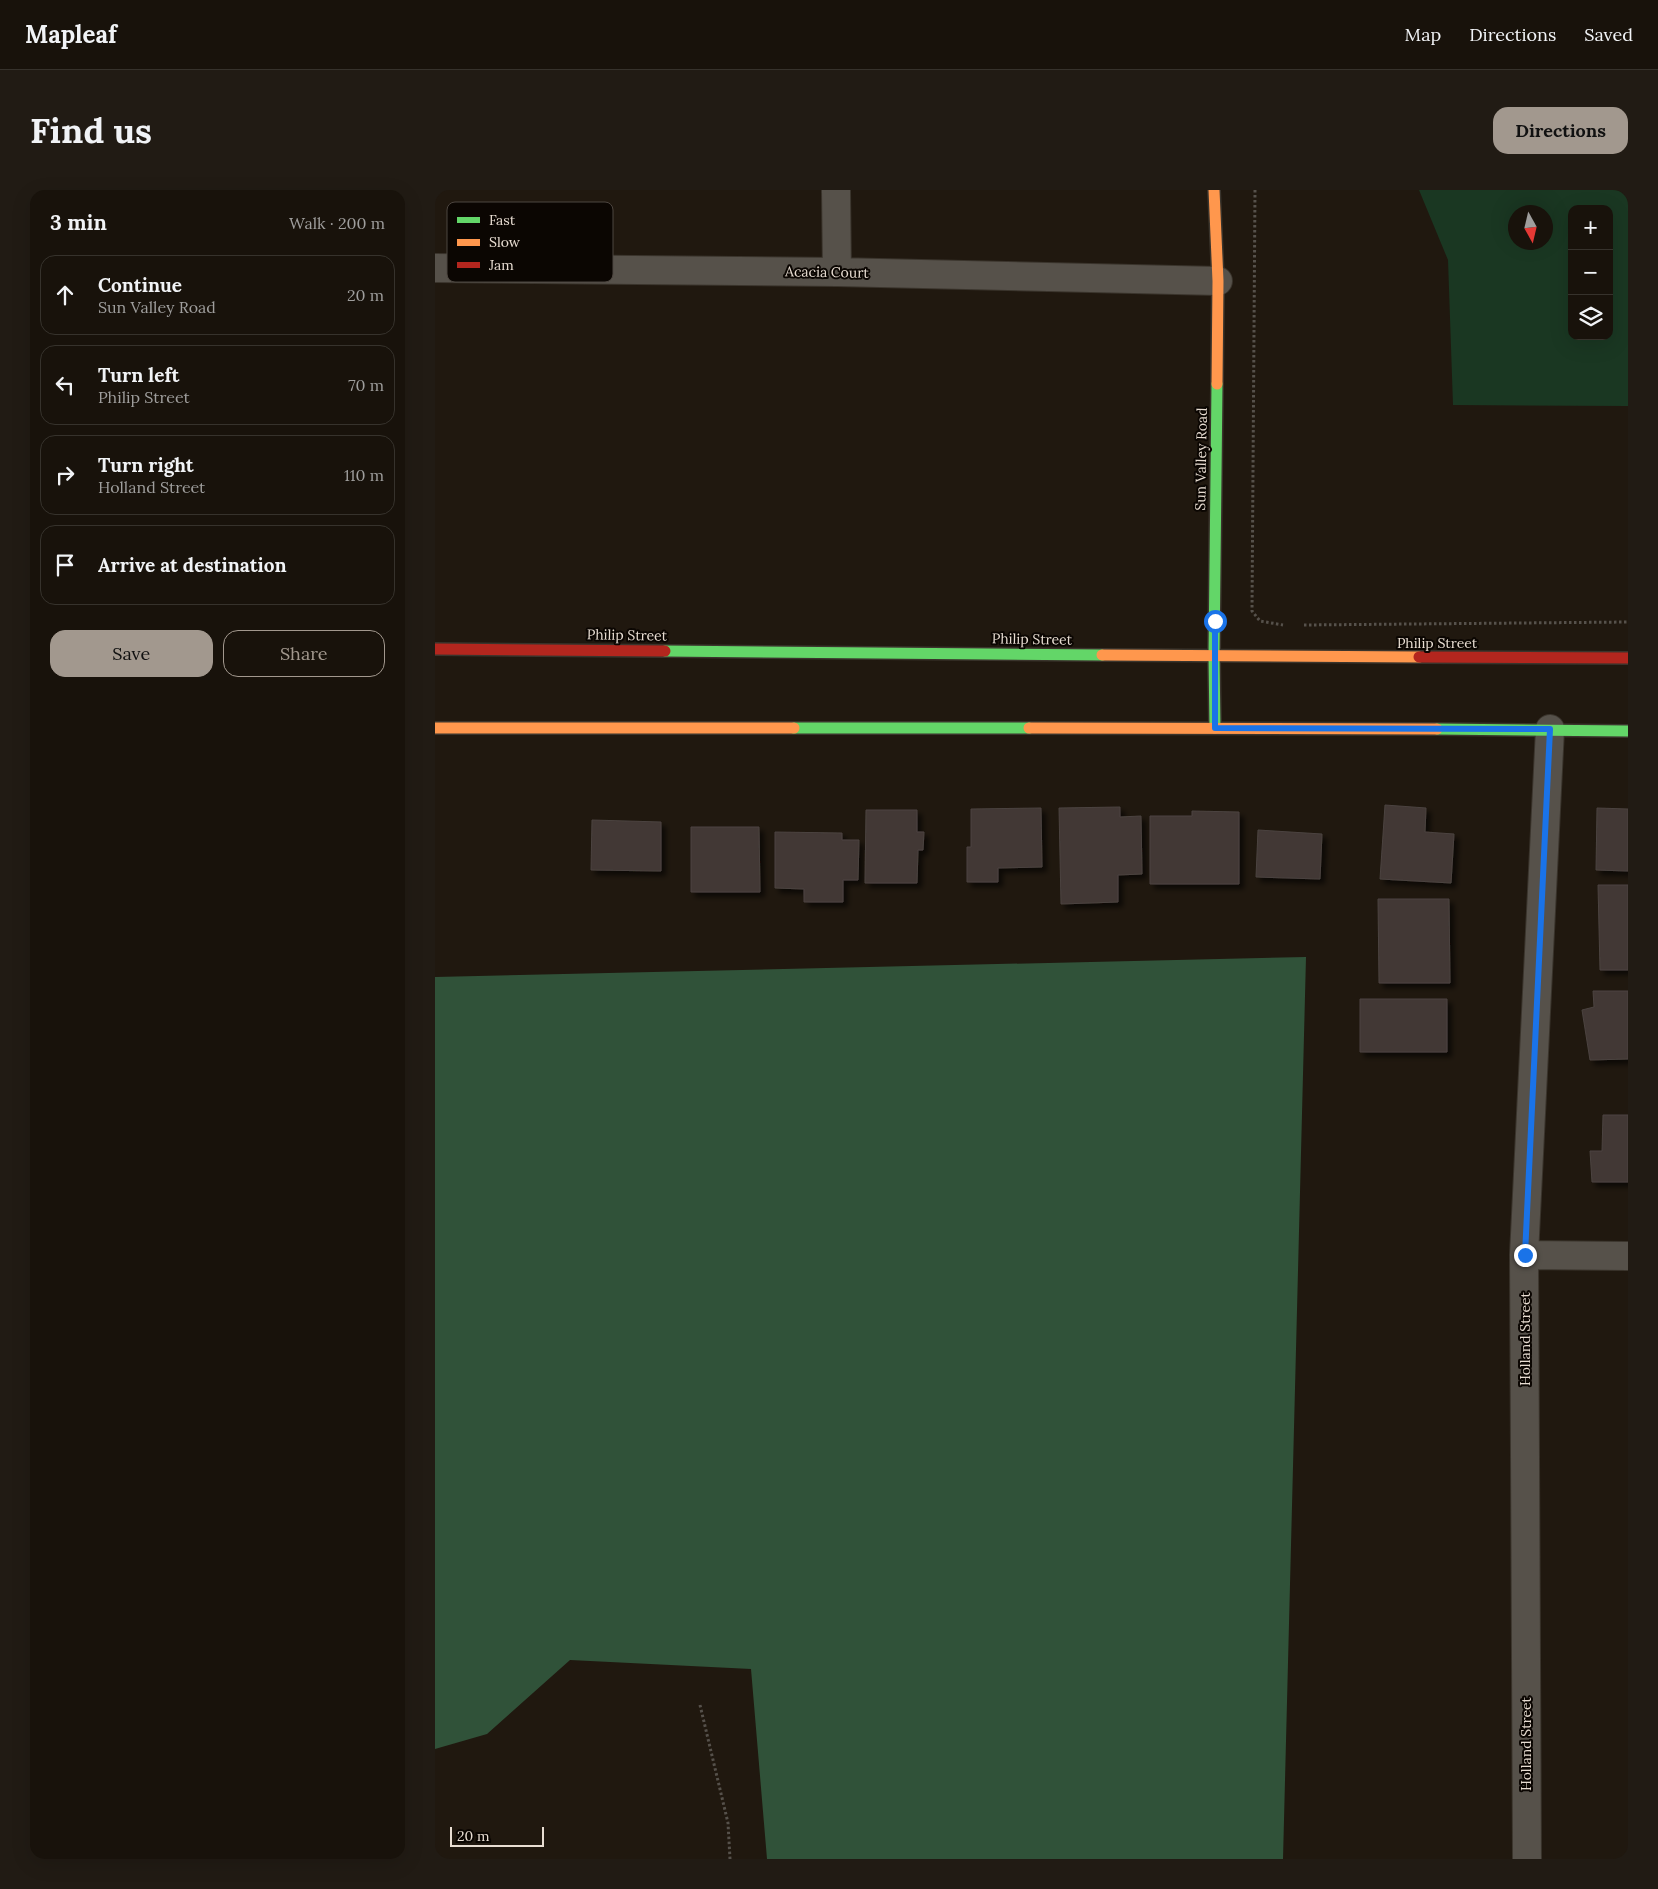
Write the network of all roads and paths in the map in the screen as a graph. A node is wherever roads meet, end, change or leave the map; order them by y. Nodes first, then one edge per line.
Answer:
1 (836, 190) edge
2 (1214, 190) edge
3 (1255, 190) edge
4 (613, 270) edge
5 (837, 272) junction
6 (1218, 281) junction
7 (1628, 622) edge
8 (1291, 625) dead end
9 (1301, 625) dead end
10 (435, 648) edge
11 (1214, 656) junction
12 (1628, 658) edge
13 (435, 728) edge
14 (1215, 728) junction
15 (1550, 729) junction
16 (1628, 731) edge
17 (1525, 1255) junction
18 (1628, 1256) edge
19 (700, 1705) dead end
20 (730, 1859) edge
21 (1527, 1859) edge

1 - 5 street
2 - 6 main road, Sun Valley Road
3 - 8 path
4 - 5 street, Acacia Court
5 - 6 street, Acacia Court
6 - 11 main road, Sun Valley Road
7 - 9 path
10 - 11 main road, Philip Street
11 - 12 main road, Philip Street
11 - 14 main road, Sun Valley Road
13 - 14 main road
14 - 15 main road
15 - 16 main road
15 - 17 street, Holland Street
17 - 18 street
17 - 21 street, Holland Street
19 - 20 path

